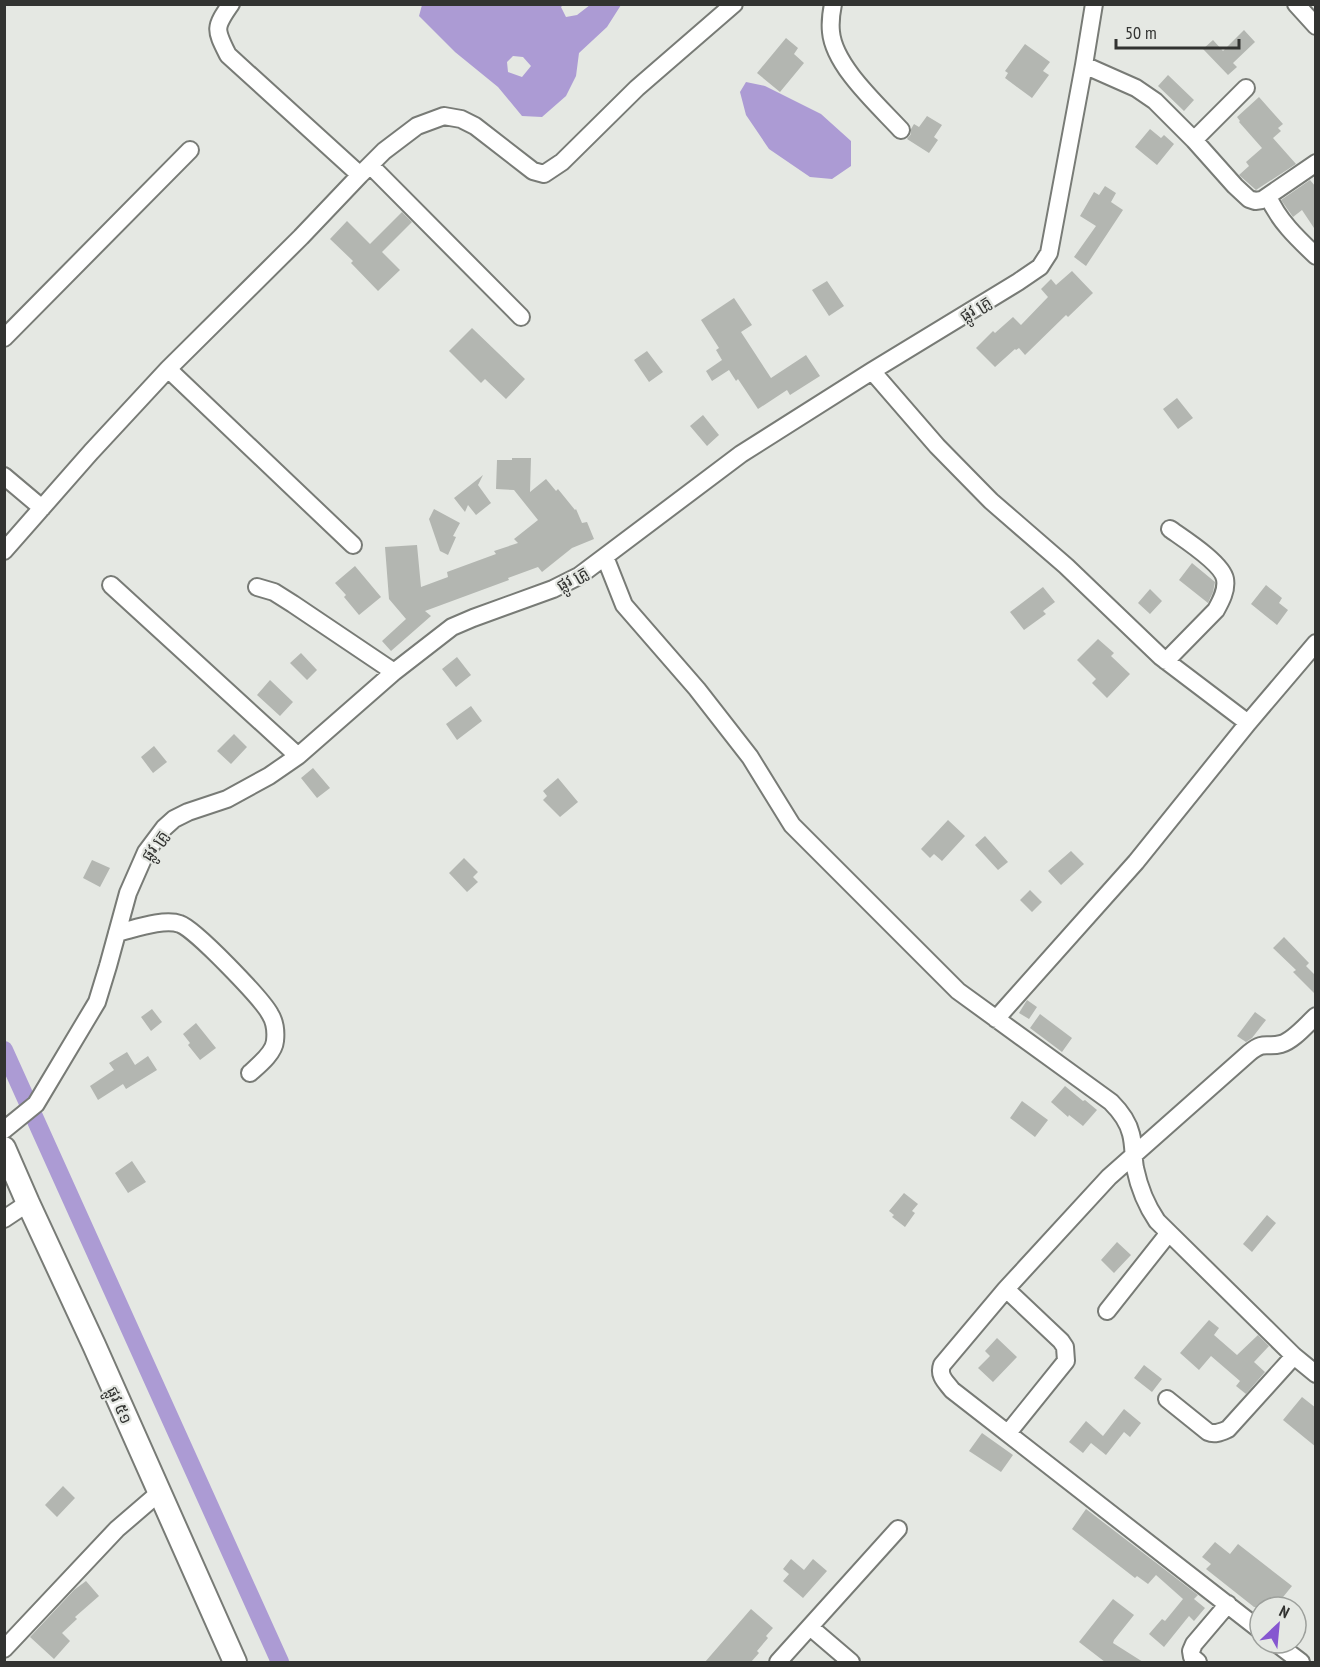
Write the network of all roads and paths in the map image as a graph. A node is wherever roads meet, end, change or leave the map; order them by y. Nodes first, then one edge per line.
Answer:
1 (231, 4) edge
2 (734, 4) edge
3 (832, 4) edge
4 (1094, 4) edge
5 (1296, 4) edge
6 (1316, 26) edge
7 (1084, 65) junction
8 (1246, 88) dead end
9 (901, 130) dead end
10 (1194, 141) junction
11 (190, 150) dead end
12 (1316, 163) edge
13 (365, 170) junction
14 (1268, 196) junction
15 (1316, 256) edge
16 (520, 317) dead end
17 (4, 338) edge
18 (168, 369) junction
19 (872, 371) junction
20 (4, 476) edge
21 (42, 508) junction
22 (1170, 530) dead end
23 (353, 545) dead end
24 (4, 550) edge
25 (605, 556) junction
26 (111, 585) dead end
27 (257, 587) dead end
28 (1316, 644) edge
29 (1166, 661) junction
30 (394, 672) junction
31 (1248, 723) junction
32 (297, 756) junction
33 (117, 933) junction
34 (1316, 1016) edge
35 (996, 1019) junction
36 (250, 1073) dead end
37 (8, 1128) edge
38 (4, 1148) edge
39 (1133, 1155) junction
40 (28, 1203) junction
41 (4, 1219) edge
42 (1168, 1234) junction
43 (1006, 1289) junction
44 (1107, 1311) dead end
45 (1294, 1356) junction
46 (1316, 1374) edge
47 (1167, 1399) dead end
48 (1008, 1433) junction
49 (160, 1492) junction
50 (898, 1529) dead end
51 (1228, 1604) junction
52 (1248, 1620) edge
53 (810, 1628) junction
54 (4, 1649) edge
55 (235, 1662) edge
56 (778, 1662) edge
57 (851, 1662) edge
58 (1198, 1662) edge

1 - 13 street
2 - 13 street
3 - 9 street
4 - 7 street, ផ្លូវ គ្រូ
5 - 6 street
7 - 10 street
7 - 19 street, ផ្លូវ គ្រូ
8 - 10 street
10 - 14 street
11 - 17 street
12 - 14 street
13 - 16 street
13 - 18 street
14 - 15 street
18 - 21 street
18 - 23 street
19 - 25 street, ផ្លូវ គ្រូ
19 - 29 street
20 - 21 street
21 - 24 street
22 - 29 street
25 - 30 street, ផ្លូវ គ្រូ
25 - 35 street
26 - 32 street
27 - 30 street
28 - 31 street
29 - 31 street
30 - 32 street, ផ្លូវ គ្រូ
31 - 35 street
32 - 33 street, ផ្លូវ គ្រូ
33 - 36 street
33 - 37 street, ផ្លូវ គ្រូ
34 - 39 street
35 - 39 street
38 - 40 main road, ផ្លូវ ៥១
39 - 42 street
39 - 43 street
40 - 41 street
40 - 49 main road, ផ្លូវ ៥១
42 - 44 street
42 - 45 street
43 - 48 street
43 - 48 street
45 - 46 street
45 - 47 street
48 - 51 street
49 - 54 street
49 - 55 main road, ផ្លូវ ៥១
50 - 53 street
51 - 52 street
51 - 58 street
53 - 56 street
53 - 57 street

